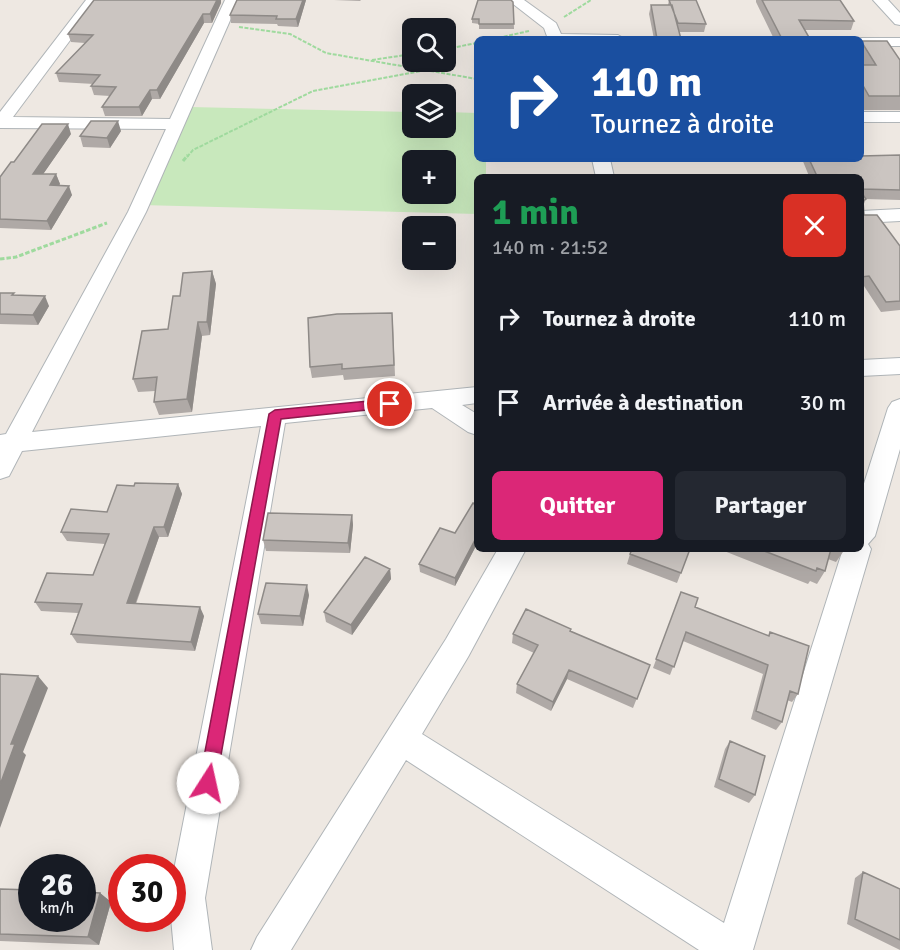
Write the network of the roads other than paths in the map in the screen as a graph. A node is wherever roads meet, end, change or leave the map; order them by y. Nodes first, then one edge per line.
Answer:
1 (93, 0) edge
2 (232, 0) edge
3 (515, 0) edge
4 (880, 0) edge
5 (900, 21) edge
6 (554, 36) edge
7 (864, 42) edge
8 (900, 42) edge
9 (864, 117) edge
10 (900, 117) edge
11 (0, 122) edge
12 (175, 124) junction
13 (900, 215) edge
14 (864, 217) edge
15 (900, 366) edge
16 (864, 368) edge
17 (474, 395) edge
18 (436, 399) junction
19 (900, 408) edge
20 (275, 414) junction
21 (474, 424) edge
22 (6, 443) edge
23 (0, 469) edge
24 (864, 526) edge
25 (510, 552) edge
26 (856, 552) edge
27 (401, 739) junction
28 (192, 950) edge
29 (270, 950) edge
30 (734, 950) edge

1 - 11 street
2 - 12 street
3 - 6 street
4 - 5 street
7 - 8 street
9 - 10 street
11 - 12 street
12 - 22 street
13 - 14 street
15 - 16 street
17 - 18 street
18 - 20 street
18 - 21 street
19 - 24 street
20 - 22 street
20 - 28 street
22 - 23 street
25 - 27 street
26 - 30 street
27 - 29 street
27 - 30 street

